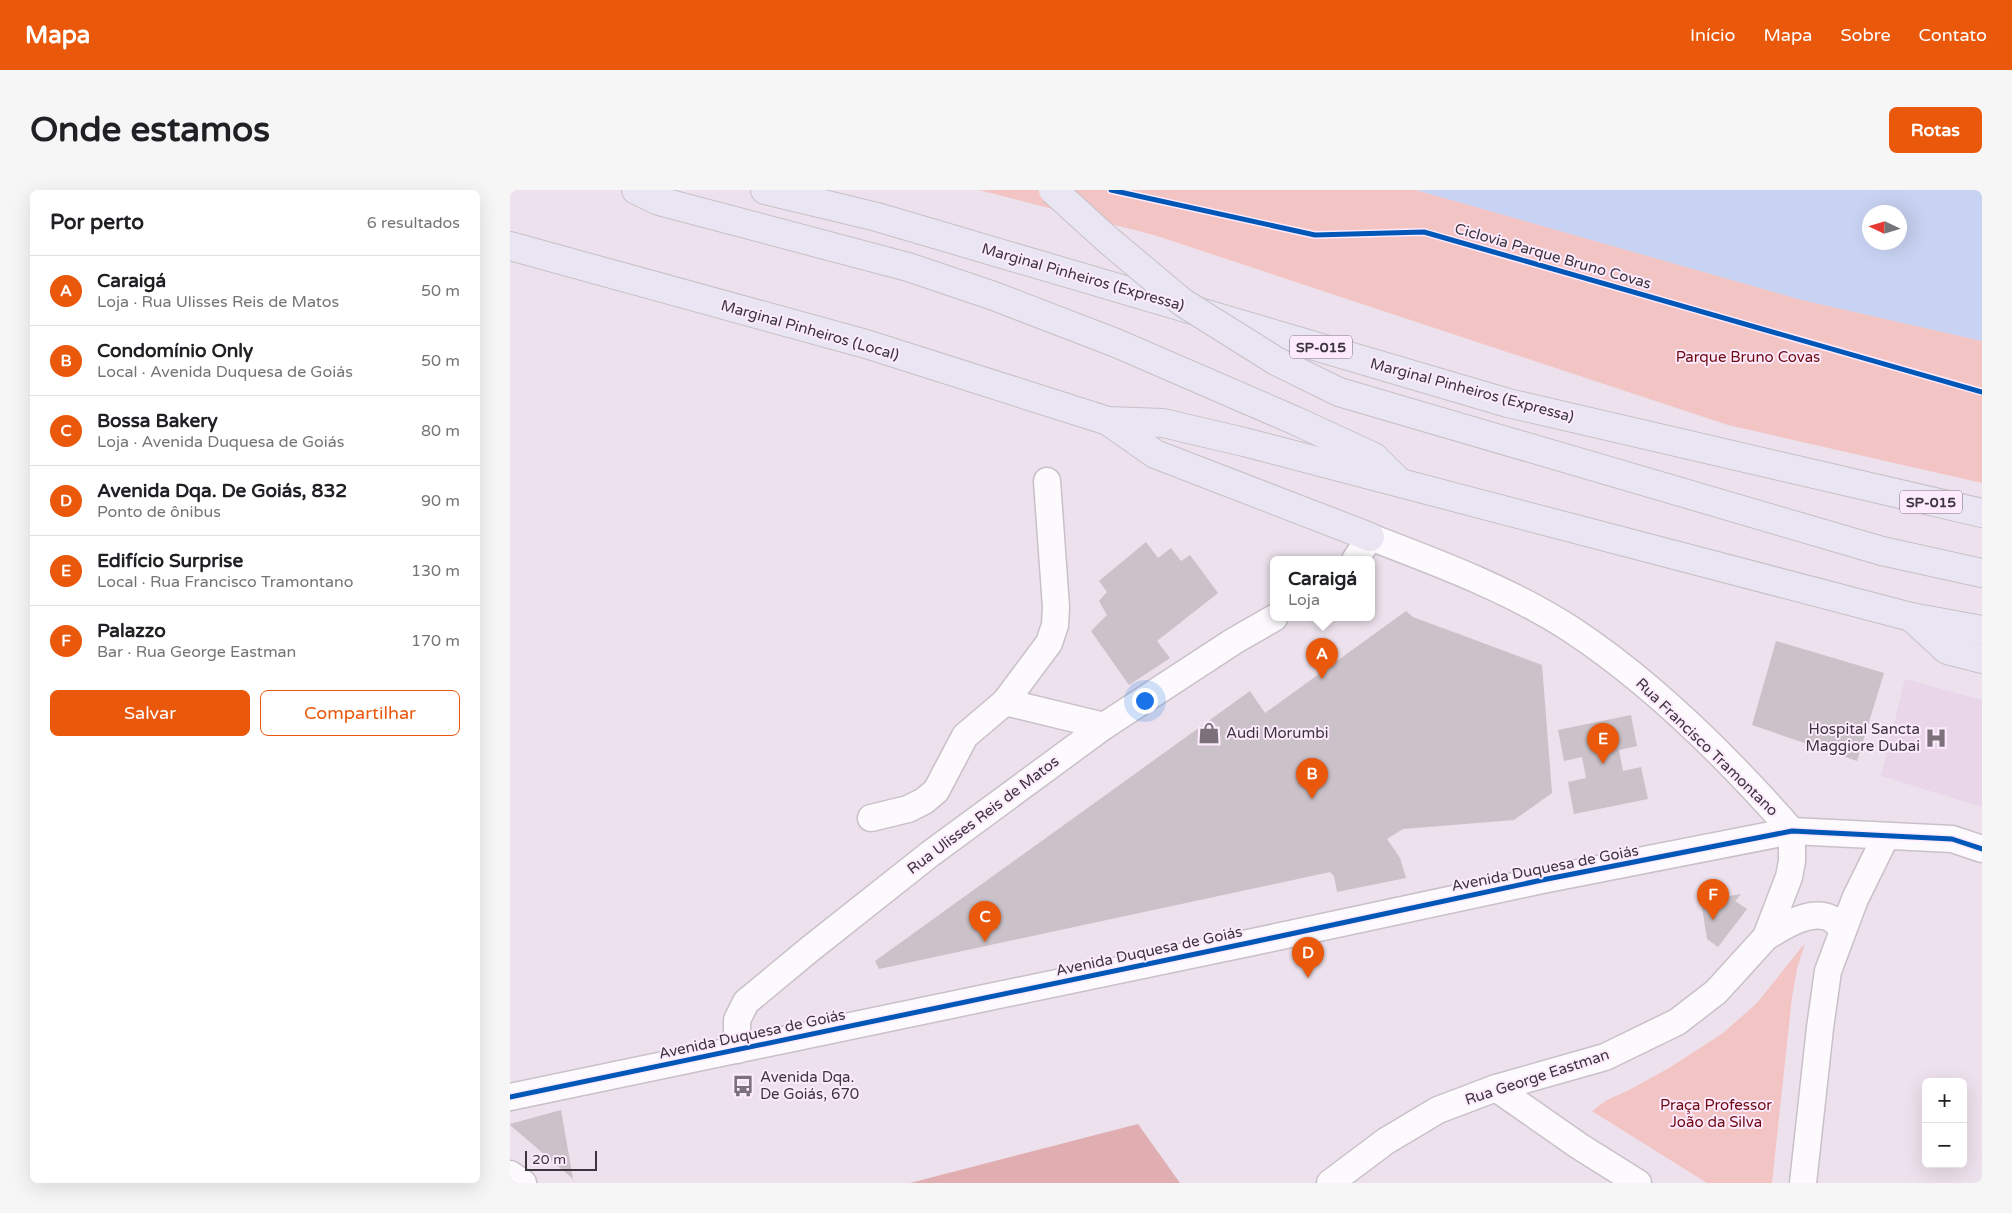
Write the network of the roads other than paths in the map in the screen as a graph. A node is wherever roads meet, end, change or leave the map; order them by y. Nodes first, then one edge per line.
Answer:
1 (636, 190) edge
2 (766, 190) edge
3 (1053, 190) edge
4 (510, 246) edge
5 (1108, 421) junction
6 (1047, 482) dead end
7 (1399, 483) junction
8 (1982, 513) edge
9 (1370, 537) junction
10 (1358, 556) edge
11 (1982, 574) edge
12 (1911, 617) junction
13 (1270, 620) edge
14 (1982, 630) edge
15 (1982, 659) edge
16 (1005, 702) junction
17 (1104, 726) junction
18 (871, 818) dead end
19 (1792, 831) junction
20 (1886, 836) junction
21 (1982, 850) edge
22 (1843, 930) junction
23 (1766, 936) junction
24 (737, 1050) junction
25 (1496, 1088) junction
26 (510, 1097) edge
27 (510, 1174) edge
28 (523, 1183) edge
29 (1330, 1183) edge
30 (1638, 1183) edge
31 (1803, 1183) edge

1 - 7 highway
2 - 8 highway, Marginal Pinheiros (Expressa) / SP-015
3 - 11 highway, bridge
4 - 5 highway, Marginal Pinheiros (Local)
5 - 7 highway
5 - 9 highway
6 - 16 street
7 - 12 highway
9 - 10 street
9 - 19 street, Rua Francisco Tramontano
12 - 14 highway
12 - 15 highway
13 - 17 street, Rua Ulisses Reis de Matos
16 - 17 street
16 - 18 street
17 - 24 street, Rua Ulisses Reis de Matos
19 - 20 street
19 - 23 street, Rua George Eastman
19 - 24 street, Avenida Duquesa de Goiás
20 - 21 street
20 - 22 street
22 - 23 street
22 - 31 street
23 - 25 street, Rua George Eastman
24 - 26 street, Avenida Duquesa de Goiás
25 - 29 street, Rua George Eastman
25 - 30 street
27 - 28 street

